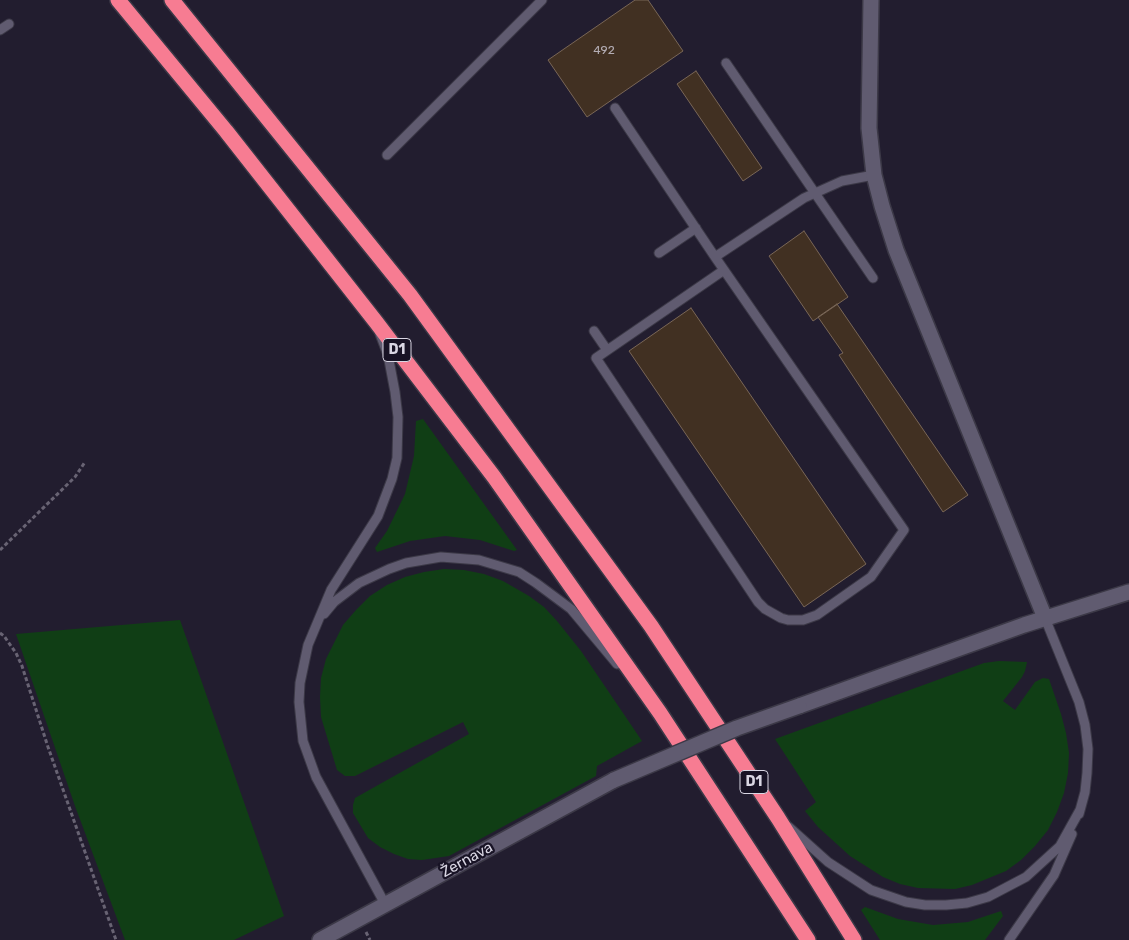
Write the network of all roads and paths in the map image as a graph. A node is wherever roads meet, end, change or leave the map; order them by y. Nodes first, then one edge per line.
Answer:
1 (118, 0) edge
2 (172, 0) edge
3 (542, 0) edge
4 (871, 0) edge
5 (9, 24) dead end
6 (0, 30) edge
7 (726, 63) dead end
8 (615, 108) dead end
9 (387, 155) dead end
10 (874, 175) junction
11 (816, 193) junction
12 (696, 228) junction
13 (659, 253) dead end
14 (715, 256) junction
15 (724, 270) junction
16 (873, 278) dead end
17 (376, 322) junction
18 (594, 331) dead end
19 (607, 350) junction
20 (85, 462) dead end
21 (0, 550) edge
22 (1129, 592) edge
23 (1045, 618) junction
24 (315, 627) junction
25 (0, 633) edge
26 (660, 713) junction
27 (1080, 810) junction
28 (778, 818) junction
29 (385, 904) junction
30 (116, 940) edge
31 (320, 940) edge
32 (808, 940) edge
33 (854, 940) edge
34 (1009, 940) edge

1 - 17 highway, D1
2 - 28 highway, D1
3 - 9 lane
4 - 10 street
5 - 6 lane
7 - 11 lane
8 - 12 lane
10 - 11 lane
10 - 23 street
11 - 14 lane
11 - 16 lane
12 - 13 lane
12 - 14 lane
14 - 15 lane
15 - 19 lane
15 - 19 lane
17 - 24 lane
17 - 26 highway, D1
18 - 19 lane
20 - 21 path
22 - 23 street, Žernava
23 - 27 lane
23 - 29 street, Žernava, bridge
24 - 26 lane
24 - 29 lane
25 - 30 path
26 - 32 highway, D1
27 - 28 lane
27 - 34 lane
28 - 33 highway, D1
29 - 31 street, Žernava

